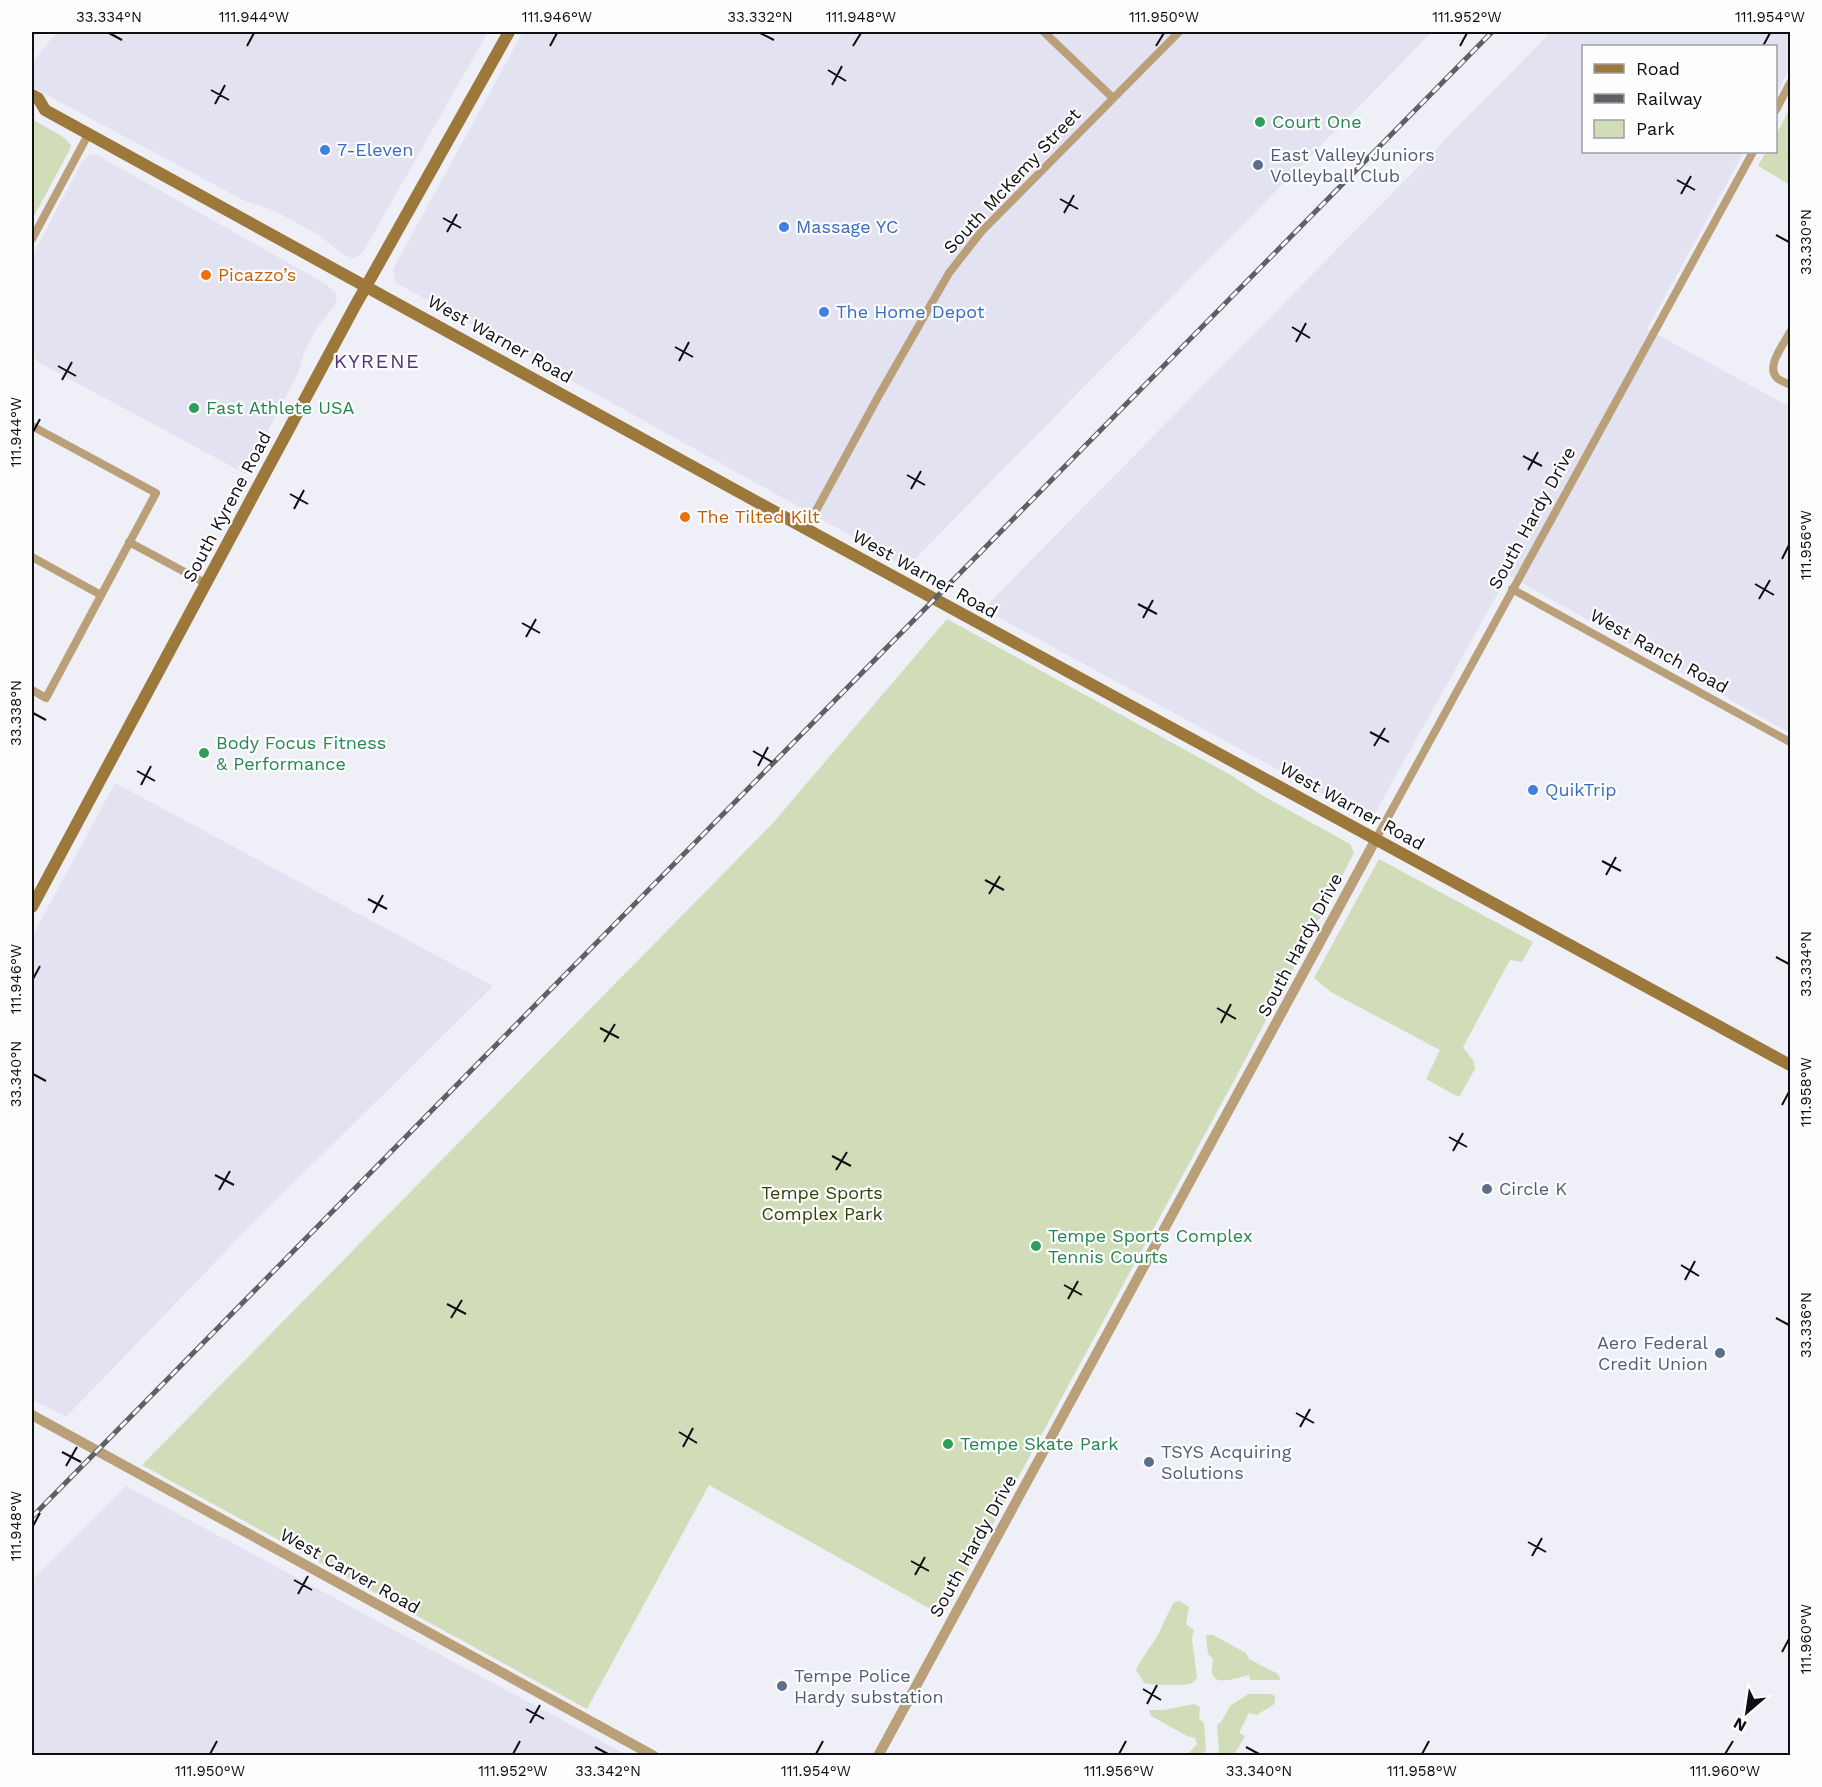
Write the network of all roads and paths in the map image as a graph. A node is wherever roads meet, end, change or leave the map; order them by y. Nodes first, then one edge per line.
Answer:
1 (508, 32) edge
2 (1044, 32) edge
3 (1179, 32) edge
4 (1791, 83) edge
5 (32, 95) edge
6 (1113, 98) junction
7 (1777, 108) edge
8 (45, 110) junction
9 (32, 111) edge
10 (89, 133) junction
11 (1752, 153) edge
12 (32, 239) edge
13 (366, 285) junction
14 (1791, 332) edge
15 (1791, 385) edge
16 (32, 426) edge
17 (806, 529) junction
18 (129, 542) junction
19 (32, 557) edge
20 (207, 584) junction
21 (1512, 589) junction
22 (101, 595) junction
23 (32, 690) edge
24 (1791, 742) edge
25 (1376, 839) junction
26 (35, 893) edge
27 (32, 907) edge
28 (1791, 1065) edge
29 (32, 1415) edge
30 (654, 1755) edge
31 (878, 1755) edge

1 - 13 main road, South Kyrene Road
2 - 6 street
3 - 6 street, South McKemy Street
4 - 7 street
5 - 8 main road, West Warner Road
6 - 17 street, South McKemy Street
8 - 9 main road
8 - 10 main road, West Warner Road
10 - 12 street
10 - 13 main road, West Warner Road
11 - 21 street, South Hardy Drive
13 - 17 main road, West Warner Road
13 - 20 main road, South Kyrene Road
14 - 15 street
16 - 18 street
17 - 25 main road, West Warner Road
18 - 20 street
18 - 22 street
19 - 22 street
20 - 26 main road, South Kyrene Road
21 - 24 street, West Ranch Road
21 - 25 street, South Hardy Drive
22 - 23 street
25 - 28 main road, West Warner Road
25 - 31 street, South Hardy Drive
26 - 27 main road, South Kyrene Road
29 - 30 street, West Carver Road

